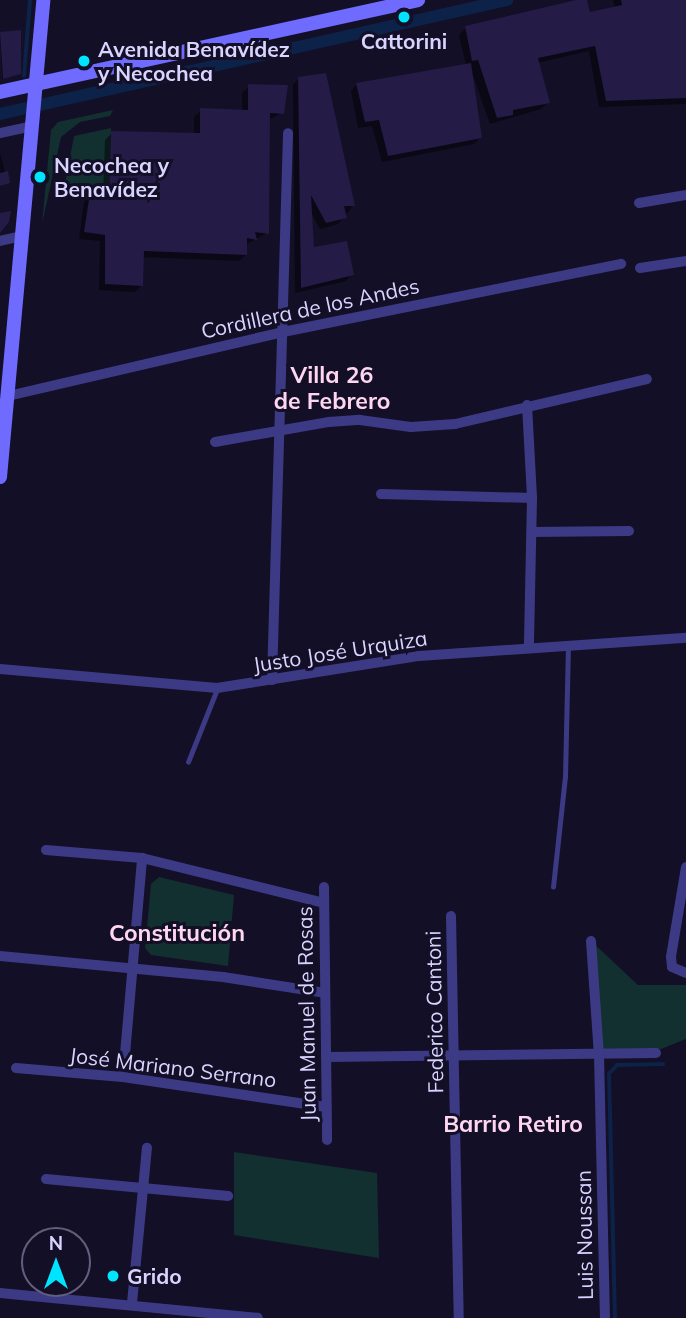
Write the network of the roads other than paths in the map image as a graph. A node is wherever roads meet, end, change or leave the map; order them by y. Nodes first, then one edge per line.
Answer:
1 (43, 0) edge
2 (418, 0) edge
3 (36, 84) junction
4 (0, 92) edge
5 (32, 125) junction
6 (288, 132) dead end
7 (0, 133) edge
8 (686, 195) edge
9 (639, 203) dead end
10 (22, 236) junction
11 (0, 242) edge
12 (686, 261) edge
13 (621, 264) dead end
14 (640, 268) dead end
15 (283, 332) junction
16 (6, 351) edge
17 (647, 379) dead end
18 (8, 396) junction
19 (527, 405) junction
20 (280, 429) junction
21 (215, 442) dead end
22 (0, 477) edge
23 (381, 494) dead end
24 (532, 498) junction
25 (629, 531) dead end
26 (532, 532) junction
27 (686, 638) edge
28 (568, 646) junction
29 (529, 647) junction
30 (0, 668) edge
31 (272, 680) junction
32 (217, 688) junction
33 (188, 762) dead end
34 (46, 850) dead end
35 (142, 858) junction
36 (686, 867) edge
37 (324, 887) dead end
38 (553, 887) dead end
39 (324, 902) junction
40 (451, 916) dead end
41 (591, 941) dead end
42 (0, 956) edge
43 (132, 967) junction
44 (686, 973) edge
45 (325, 993) junction
46 (656, 1053) dead end
47 (599, 1055) junction
48 (326, 1056) junction
49 (455, 1057) junction
50 (16, 1068) dead end
51 (123, 1077) junction
52 (326, 1107) junction
53 (327, 1140) dead end
54 (147, 1148) dead end
55 (46, 1179) dead end
56 (143, 1187) junction
57 (228, 1196) dead end
58 (0, 1293) edge
59 (132, 1303) junction
60 (231, 1316) edge
61 (258, 1318) edge
62 (459, 1318) edge
63 (605, 1318) edge

1 - 3 main road
2 - 3 main road
3 - 4 main road
3 - 5 main road
5 - 7 street
5 - 10 main road
6 - 15 street
8 - 9 street
10 - 11 street
10 - 16 main road
12 - 14 street
13 - 15 street, Cordillera de los Andes
15 - 18 street, Cordillera de los Andes
15 - 20 street
16 - 18 main road
17 - 19 street
18 - 22 main road
19 - 20 street
19 - 24 street
20 - 21 street
20 - 31 street
23 - 24 street
24 - 26 street
25 - 26 street
26 - 29 street
27 - 28 street, Justo José Urquiza
28 - 29 street, Justo José Urquiza
28 - 38 lane
29 - 31 street, Justo José Urquiza
30 - 32 street, Justo José Urquiza
31 - 32 street, Justo José Urquiza
32 - 33 lane
34 - 35 street
35 - 39 street
35 - 43 street
36 - 44 street
37 - 39 street, Juan Manuel de Rosas
39 - 45 street, Juan Manuel de Rosas
40 - 49 street, Federico Cantoni
41 - 47 street, Luis Noussan
42 - 43 street
43 - 45 street
43 - 51 street
45 - 48 street, Juan Manuel de Rosas
46 - 47 street
47 - 49 street
47 - 63 street, Luis Noussan
48 - 49 street
48 - 52 street, Juan Manuel de Rosas
49 - 62 street, Federico Cantoni
50 - 51 street, José Mariano Serrano
51 - 52 street, José Mariano Serrano
52 - 53 street, Juan Manuel de Rosas
54 - 56 street
55 - 56 street
56 - 57 street
56 - 59 street
58 - 59 street
59 - 60 street
60 - 61 street

